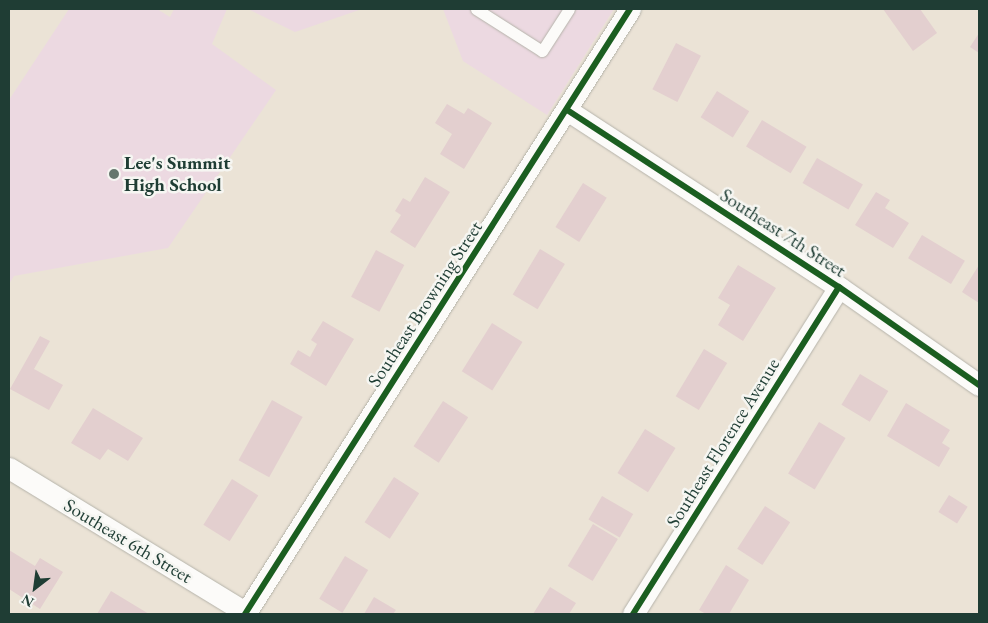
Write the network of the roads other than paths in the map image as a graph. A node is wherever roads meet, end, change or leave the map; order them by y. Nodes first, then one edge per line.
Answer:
1 (476, 9) edge
2 (569, 9) edge
3 (630, 9) edge
4 (567, 110) junction
5 (839, 287) junction
6 (979, 385) edge
7 (9, 468) edge
8 (246, 614) edge
9 (633, 614) edge

1 - 2 lane
3 - 4 street, Southeast Browning Street
4 - 5 street, Southeast 7th Street
4 - 8 street, Southeast Browning Street
5 - 6 street, Southeast 7th Street
5 - 9 street, Southeast Florence Avenue
7 - 8 street, Southeast 6th Street

